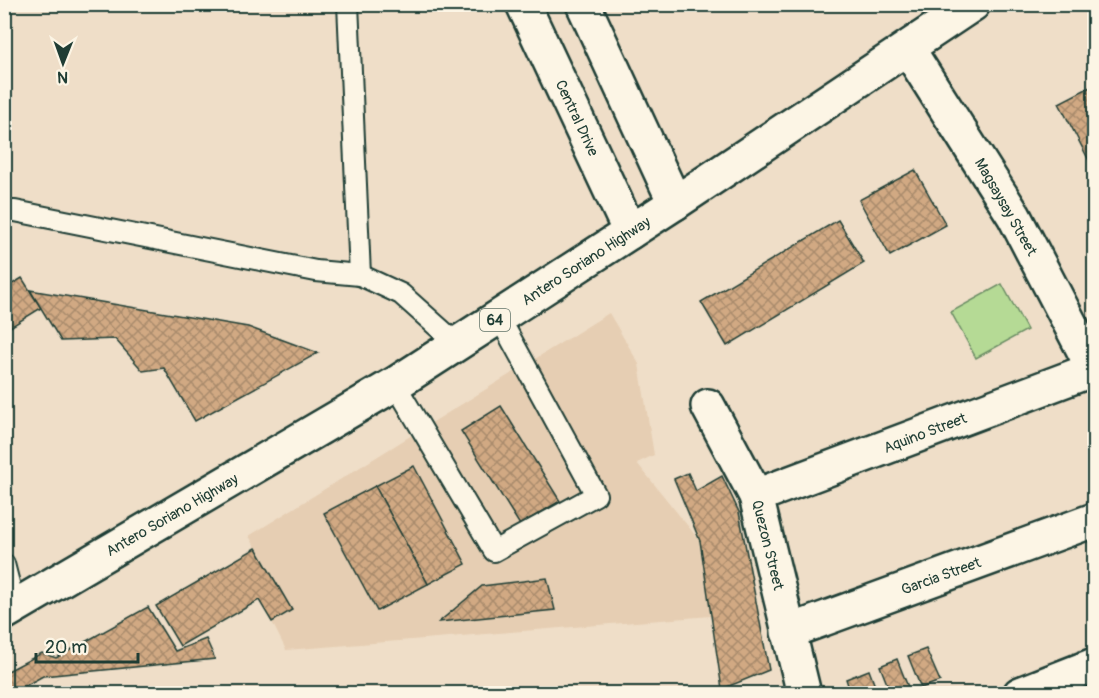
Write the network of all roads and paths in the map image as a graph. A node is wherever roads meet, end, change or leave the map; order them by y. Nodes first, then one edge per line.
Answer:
1 (348, 4) edge
2 (523, 4) edge
3 (583, 4) edge
4 (973, 4) edge
5 (908, 49) junction
6 (675, 203) junction
7 (4, 211) edge
8 (630, 232) junction
9 (360, 275) junction
10 (499, 318) junction
11 (457, 344) junction
12 (1094, 370) edge
13 (395, 384) junction
14 (708, 406) dead end
15 (756, 496) junction
16 (1095, 520) edge
17 (4, 564) edge
18 (10, 610) edge
19 (788, 632) junction
20 (1095, 665) edge
21 (804, 693) edge
22 (1020, 693) edge

1 - 9 lane
2 - 8 street, Central Drive
3 - 6 street
4 - 5 street, Antero Soriano Highway / 64
5 - 6 street, Antero Soriano Highway / 64
5 - 12 street, Magsaysay Street
6 - 8 street, Antero Soriano Highway / 64
7 - 9 lane
8 - 10 street, Antero Soriano Highway / 64
9 - 11 lane
10 - 11 street, Antero Soriano Highway / 64
10 - 13 lane
11 - 13 street, Antero Soriano Highway / 64
12 - 15 street, Aquino Street
13 - 18 street, Antero Soriano Highway / 64
14 - 15 street, Quezon Street
15 - 19 street, Quezon Street
16 - 19 street, Garcia Street
17 - 18 lane
19 - 21 street, Quezon Street
20 - 22 street

